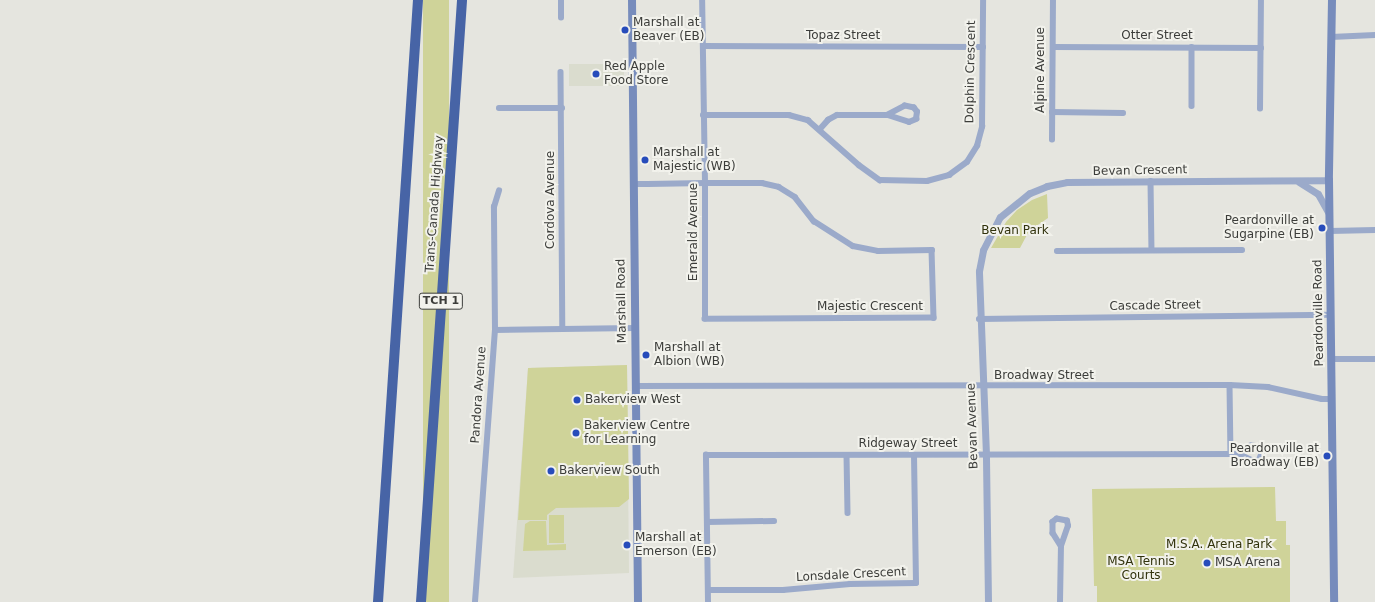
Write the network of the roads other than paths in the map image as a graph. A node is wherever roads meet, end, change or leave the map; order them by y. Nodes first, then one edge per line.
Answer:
1 (418, 0) edge
2 (462, 0) edge
3 (561, 0) edge
4 (632, 0) edge
5 (702, 0) edge
6 (983, 0) edge
7 (1053, 0) edge
8 (1261, 0) edge
9 (1332, 0) edge
10 (560, 18) dead end
11 (1375, 35) edge
12 (1331, 37) junction
13 (703, 46) junction
14 (982, 47) junction
15 (1053, 47) junction
16 (1192, 48) junction
17 (1261, 48) junction
18 (562, 72) dead end
19 (1192, 106) dead end
20 (499, 108) dead end
21 (562, 108) junction
22 (1260, 109) dead end
23 (1052, 112) junction
24 (1123, 113) dead end
25 (703, 115) junction
26 (888, 115) junction
27 (820, 129) junction
28 (1052, 140) dead end
29 (1295, 180) junction
30 (1329, 180) junction
31 (1151, 181) junction
32 (705, 183) junction
33 (633, 184) junction
34 (499, 191) dead end
35 (1329, 214) junction
36 (1375, 230) edge
37 (1330, 231) junction
38 (983, 250) joint
39 (1152, 250) junction
40 (1242, 250) dead end
41 (1057, 251) dead end
42 (1331, 315) junction
43 (705, 319) joint
44 (979, 319) junction
45 (635, 328) junction
46 (563, 329) junction
47 (495, 330) junction
48 (1331, 359) junction
49 (1375, 359) edge
50 (1230, 385) junction
51 (635, 386) junction
52 (983, 387) junction
53 (1332, 399) junction
54 (1231, 454) junction
55 (1239, 454) dead end
56 (847, 455) junction
57 (986, 455) junction
58 (914, 456) junction
59 (848, 513) dead end
60 (774, 521) dead end
61 (707, 522) junction
62 (1061, 546) dead end
63 (708, 590) junction
64 (378, 602) edge
65 (421, 602) edge
66 (475, 602) edge
67 (638, 602) edge
68 (708, 602) edge
69 (988, 602) edge
70 (1060, 602) edge
71 (1334, 602) edge

1 - 64 highway
2 - 65 highway, Trans-Canada Highway / TCH 1
3 - 10 street
4 - 33 main road, Marshall Road
5 - 13 street, Emerald Avenue
6 - 14 street, Dolphin Crescent
7 - 15 street, Alpine Avenue
8 - 17 street
9 - 12 main road, Peardonville Road
11 - 12 street
12 - 30 main road, Peardonville Road
13 - 14 street, Topaz Street
13 - 25 street, Emerald Avenue
14 - 27 street, Dolphin Crescent
15 - 16 street, Otter Street
15 - 23 street, Alpine Avenue
16 - 17 street, Otter Street
16 - 19 street
17 - 22 street
18 - 21 street, Cordova Avenue
20 - 21 street
21 - 46 street, Cordova Avenue
23 - 24 street
23 - 28 street, Alpine Avenue
25 - 27 street, Dolphin Crescent
25 - 32 street, Emerald Avenue
26 - 26 street
26 - 27 street
29 - 30 street, Bevan Crescent
29 - 31 street, Bevan Crescent
29 - 35 street
30 - 35 main road, Peardonville Road
31 - 38 street, Bevan Crescent
31 - 39 street
32 - 33 street, Majestic Crescent
32 - 43 street, Emerald Avenue
32 - 43 street, Majestic Crescent
33 - 45 main road, Marshall Road
34 - 47 street, Pandora Avenue
35 - 37 main road, Peardonville Road
36 - 37 street
37 - 42 main road, Peardonville Road
38 - 44 street, Bevan Avenue
39 - 40 street
39 - 41 street
42 - 44 street, Cascade Street
42 - 48 main road, Peardonville Road
44 - 52 street, Bevan Avenue
45 - 46 street
45 - 51 main road, Marshall Road
46 - 47 street
47 - 66 street, Pandora Avenue
48 - 49 street
48 - 53 main road, Peardonville Road
50 - 52 street, Broadway Street
50 - 53 street, Broadway Street
50 - 54 street
51 - 52 street, Broadway Street
51 - 67 main road, Marshall Road
52 - 57 street, Bevan Avenue
53 - 71 main road, Peardonville Road
54 - 55 street, Ridgeway Street
54 - 57 street, Ridgeway Street
56 - 58 street, Ridgeway Street
56 - 59 street
56 - 61 street, Ridgeway Street
57 - 58 street, Ridgeway Street
57 - 69 street, Bevan Avenue
58 - 63 street, Lonsdale Crescent
60 - 61 street
61 - 63 street
62 - 70 street
63 - 68 street

